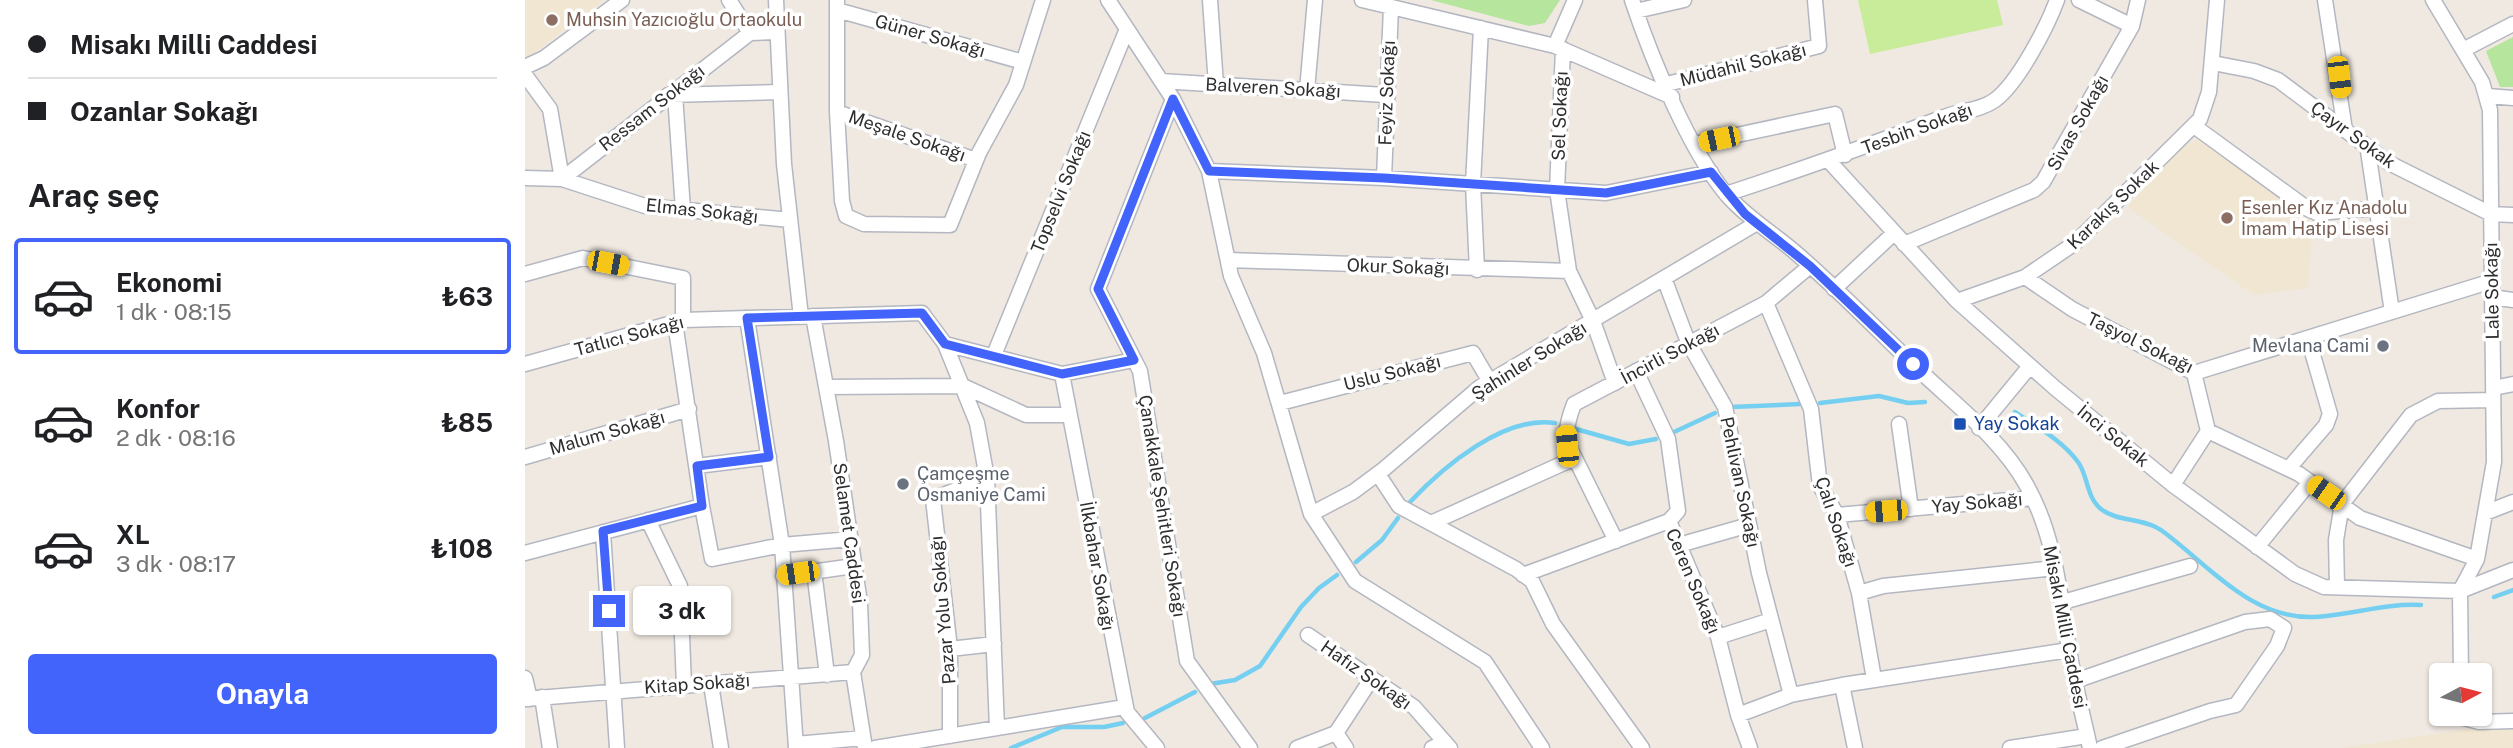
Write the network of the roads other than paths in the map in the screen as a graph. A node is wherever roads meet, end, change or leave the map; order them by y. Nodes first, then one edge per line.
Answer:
1 (622, 0) edge
2 (729, 0) edge
3 (776, 0) edge
4 (1043, 0) edge
5 (1108, 0) edge
6 (1210, 0) edge
7 (1315, 0) edge
8 (1362, 0) edge
9 (1575, 0) edge
10 (1684, 0) edge
11 (1815, 0) edge
12 (2057, 0) edge
13 (2079, 0) edge
14 (2138, 0) edge
15 (2217, 0) edge
16 (2325, 0) edge
17 (2433, 0) edge
18 (837, 5) edge
19 (1634, 5) edge
20 (1391, 7) junction
21 (2513, 24) edge
22 (2132, 26) junction
23 (1127, 29) junction
24 (1481, 29) junction
25 (777, 32) junction
26 (750, 33) junction
27 (1559, 48) junction
28 (2463, 50) junction
29 (1023, 62) junction
30 (2213, 63) junction
31 (525, 67) edge
32 (525, 75) edge
33 (1161, 81) junction
34 (1216, 85) junction
35 (1307, 90) junction
36 (1669, 90) junction
37 (780, 92) junction
38 (672, 95) junction
39 (1385, 95) junction
40 (2488, 96) junction
41 (2513, 98) edge
42 (1173, 99) junction
43 (837, 111) junction
44 (2194, 126) junction
45 (2345, 130) junction
46 (1695, 144) junction
47 (2368, 151) junction
48 (1845, 155) junction
49 (976, 160) junction
50 (1829, 161) junction
51 (1209, 171) junction
52 (1711, 172) junction
53 (525, 178) edge
54 (1384, 178) junction
55 (562, 179) junction
56 (1473, 184) junction
57 (1557, 190) junction
58 (1726, 194) junction
59 (2377, 208) junction
60 (683, 210) junction
61 (2491, 214) junction
62 (2513, 215) edge
63 (790, 220) junction
64 (1757, 223) junction
65 (1899, 239) junction
66 (1228, 260) junction
67 (1810, 266) junction
68 (1477, 270) junction
69 (1569, 271) junction
70 (525, 274) edge
71 (2025, 277) junction
72 (1664, 278) junction
73 (2492, 281) junction
74 (1834, 289) junction
75 (2492, 298) junction
76 (2513, 300) edge
77 (1957, 301) junction
78 (1766, 303) junction
79 (2392, 312) junction
80 (807, 316) junction
81 (747, 318) junction
82 (679, 321) junction
83 (1593, 321) junction
84 (2308, 338) junction
85 (1688, 342) junction
86 (945, 344) junction
87 (994, 355) junction
88 (1134, 360) junction
89 (525, 364) edge
90 (2030, 366) junction
91 (1636, 371) junction
92 (2194, 373) junction
93 (1062, 374) junction
94 (1490, 382) junction
95 (1615, 383) junction
96 (2513, 384) edge
97 (964, 386) junction
98 (826, 387) junction
99 (2493, 394) junction
100 (1280, 404) junction
101 (689, 409) junction
102 (1070, 415) junction
103 (1899, 424) dead end
104 (1979, 428) junction
105 (2208, 431) junction
106 (525, 457) edge
107 (769, 457) junction
108 (1574, 458) junction
109 (697, 466) junction
110 (2289, 468) junction
111 (1378, 474) junction
112 (987, 478) junction
113 (2310, 482) junction
114 (2173, 485) junction
115 (2033, 498) junction
116 (2513, 502) edge
117 (2341, 504) junction
118 (702, 506) junction
119 (1911, 509) junction
120 (2485, 513) junction
121 (1311, 514) junction
122 (1837, 515) junction
123 (648, 520) junction
124 (1669, 521) junction
125 (1431, 523) junction
126 (1749, 525) junction
127 (603, 531) junction
128 (851, 539) junction
129 (1616, 541) junction
130 (782, 545) junction
131 (1679, 545) junction
132 (2257, 547) junction
133 (525, 553) edge
134 (2477, 559) junction
135 (854, 566) junction
136 (2190, 566) dead end
137 (2055, 568) junction
138 (2513, 570) edge
139 (814, 571) junction
140 (1523, 575) junction
141 (783, 576) junction
142 (2337, 587) junction
143 (2460, 592) junction
144 (1859, 593) junction
145 (2063, 602) junction
146 (1772, 620) junction
147 (1308, 635) dead end
148 (1718, 637) junction
149 (994, 644) junction
150 (950, 649) junction
151 (2069, 650) junction
152 (2461, 663) edge
153 (853, 672) junction
154 (827, 675) junction
155 (525, 678) edge
156 (791, 678) junction
157 (1373, 678) junction
158 (1874, 679) junction
159 (2075, 681) junction
160 (711, 684) junction
161 (1842, 685) junction
162 (684, 686) junction
163 (614, 690) junction
164 (1791, 695) junction
165 (532, 698) edge
166 (1125, 707) junction
167 (1738, 715) junction
168 (2513, 721) edge
169 (2492, 722) edge
170 (997, 728) junction
171 (1336, 733) junction
172 (950, 736) junction
173 (2089, 742) edge
174 (864, 743) edge
175 (796, 746) edge
176 (1442, 746) edge
177 (550, 748) edge
178 (617, 748) edge
179 (721, 748) edge
180 (875, 748) edge
181 (1157, 748) edge
182 (1250, 748) edge
183 (1297, 748) edge
184 (1346, 748) edge
185 (1542, 748) edge
186 (1642, 748) edge
187 (1750, 748) edge
188 (1855, 748) edge
189 (2010, 748) edge
190 (2102, 748) edge

1 - 31 street
2 - 26 street
3 - 25 street, Selamet Caddesi
4 - 29 street
5 - 23 street
6 - 34 street
7 - 35 street
8 - 20 street
9 - 27 street, Sel Sokağı
10 - 19 street
11 - 36 street, Müdahil Sokağı
12 - 48 street, Tesbih Sokağı
13 - 22 street
14 - 22 street, Sivas Sokağı
15 - 30 street
16 - 45 street
17 - 28 street, Lale Sokağı
18 - 29 street, Güner Sokağı
18 - 43 street
19 - 36 street, Misakı Milli Caddesi
20 - 24 street
20 - 39 street, Feyiz Sokağı
21 - 28 street
22 - 65 street, Sivas Sokağı
23 - 33 street
23 - 87 street, Topselvi Sokağı
24 - 27 street
24 - 56 street
25 - 26 street
25 - 37 street, Selamet Caddesi
26 - 38 street, Ressam Sokağı
27 - 36 street
27 - 57 street, Sel Sokağı
28 - 40 street, Lale Sokağı
29 - 49 street
30 - 44 street
30 - 45 street, Çayır Sokak
32 - 55 street
33 - 34 street, Balveren Sokağı
33 - 42 street
34 - 35 street, Balveren Sokağı
35 - 39 street, Balveren Sokağı
36 - 46 street, Misakı Milli Caddesi
37 - 38 street
37 - 63 street, Selamet Caddesi
38 - 55 street, Ressam Sokağı
38 - 60 street
39 - 54 street, Feyiz Sokağı
40 - 41 street
40 - 61 street, Lale Sokağı
42 - 51 street
42 - 88 street, Çanakkale Şehitleri Sokağı
43 - 49 street, Meşale Sokağı
43 - 49 street
44 - 59 street
44 - 71 street, Karakış Sokak
45 - 47 street, Çayır Sokak
46 - 48 street
46 - 52 street, Misakı Milli Caddesi
47 - 59 street
47 - 61 street, Çayır Sokak
48 - 50 street, Tesbih Sokağı
50 - 58 street, Tesbih Sokağı
50 - 65 street, İnci Sokak
51 - 54 street
51 - 66 street
52 - 57 street
52 - 58 street, Misakı Milli Caddesi
53 - 55 street
54 - 56 street
55 - 60 street, Elmas Sokağı
56 - 57 street
56 - 68 street
57 - 69 street, Sel Sokağı
58 - 64 street, Misakı Milli Caddesi
59 - 79 street
60 - 63 street, Elmas Sokağı
61 - 62 street
61 - 73 street, Lale Sokağı
63 - 80 street, Selamet Caddesi
64 - 67 street, Misakı Milli Caddesi
64 - 72 street, Şahinler Sokağı
65 - 74 street, Sivas Sokağı
65 - 77 street, İnci Sokak
66 - 68 street, Okur Sokağı
66 - 100 street
67 - 74 street, Misakı Milli Caddesi
67 - 78 street, İncirli Sokağı
68 - 69 street, Okur Sokağı
69 - 83 street, Sel Sokağı
70 - 82 street
71 - 77 street
71 - 92 street, Taşyol Sokağı
72 - 83 street, Şahinler Sokağı
72 - 85 street, Pehlivan Sokağı
73 - 75 street, Lale Sokağı
73 - 79 street, Taşyol Sokağı
74 - 104 street, Misakı Milli Caddesi
75 - 76 street
75 - 99 street, Lale Sokağı
77 - 90 street, İnci Sokak
78 - 85 street, İncirli Sokağı
78 - 122 street, Çalı Sokağı
79 - 84 street, Taşyol Sokağı
80 - 81 street, Tatlıcı Sokağı
80 - 86 street, Tatlıcı Sokağı
80 - 98 street, Selamet Caddesi
81 - 82 street, Tatlıcı Sokağı
81 - 107 street
82 - 89 street, Tatlıcı Sokağı
82 - 101 street
83 - 94 street, Şahinler Sokağı
83 - 95 street, Sel Sokağı
84 - 92 street, Taşyol Sokağı
84 - 110 street
85 - 91 street, İncirli Sokağı
85 - 126 street, Pehlivan Sokağı
86 - 87 street
86 - 97 street
87 - 93 street
88 - 93 street
88 - 182 street, Çanakkale Şehitleri Sokağı
90 - 104 street
90 - 114 street, İnci Sokak
91 - 95 street, İncirli Sokağı
91 - 124 street
92 - 105 street
93 - 102 street, İlkbahar Sokağı
94 - 100 street, Uslu Sokağı
94 - 111 street, Şahinler Sokağı
95 - 108 street, İncirli Sokağı
96 - 99 street
97 - 98 street
97 - 102 street
97 - 112 street
98 - 128 street, Selamet Caddesi
99 - 117 street
99 - 120 street, Lale Sokağı
100 - 121 street
101 - 106 street, Malum Sokağı
101 - 109 street
102 - 166 street, İlkbahar Sokağı
103 - 119 street
104 - 115 street, Misakı Milli Caddesi
105 - 110 street
105 - 114 street
107 - 109 street
107 - 130 street
108 - 125 street
108 - 129 street, İncirli Sokağı
109 - 118 street
110 - 113 street
111 - 121 street, Şahinler Sokağı
111 - 125 street
112 - 149 street
112 - 150 street, Pazar Yolu Sokağı
113 - 117 street
113 - 132 street
114 - 132 street, İnci Sokak
115 - 119 street, Yay Sokağı
115 - 137 street, Misakı Milli Caddesi
116 - 120 street
117 - 134 street
117 - 142 street
118 - 123 street
118 - 130 street
119 - 122 street, Yay Sokağı
120 - 134 street, Lale Sokağı
121 - 185 street
122 - 144 street, Çalı Sokağı
123 - 127 street
123 - 162 street
124 - 129 street, Ceren Sokağı
124 - 131 street, Ceren Sokağı
125 - 140 street
126 - 131 street
126 - 146 street, Pehlivan Sokağı
127 - 133 street
127 - 163 street
128 - 130 street
128 - 135 street, Selamet Caddesi
129 - 140 street, Ceren Sokağı
130 - 141 street
131 - 148 street, Ceren Sokağı
132 - 142 street, İnci Sokak
134 - 143 street, Lale Sokağı
135 - 139 street
135 - 153 street, Selamet Caddesi
136 - 145 street
137 - 144 street
137 - 145 street, Misakı Milli Caddesi
138 - 143 street
139 - 141 street
139 - 154 street
140 - 186 street
141 - 156 street
142 - 143 street, İnci Sokak
143 - 152 street
144 - 158 street, Çalı Sokağı
145 - 151 street, Misakı Milli Caddesi
146 - 148 street
146 - 164 street, Pehlivan Sokağı
147 - 157 street, Hafız Sokağı
148 - 167 street, Ceren Sokağı
149 - 150 street
149 - 170 street
150 - 172 street, Pazar Yolu Sokağı
151 - 158 street
151 - 159 street, Misakı Milli Caddesi
153 - 154 street, Kitap Sokağı
153 - 174 street, Selamet Caddesi
154 - 156 street, Kitap Sokağı
155 - 165 street
156 - 160 street, Kitap Sokağı
156 - 175 street
157 - 171 street
157 - 176 street, Hafız Sokağı
158 - 161 street
159 - 173 street, Misakı Milli Caddesi
159 - 190 street
160 - 162 street, Kitap Sokağı
160 - 179 street
161 - 164 street
161 - 188 street
162 - 163 street, Kitap Sokağı
163 - 165 street, Kitap Sokağı
163 - 178 street
164 - 167 street
165 - 177 street
166 - 170 street
166 - 181 street, İlkbahar Sokağı
167 - 187 street, Ceren Sokağı
168 - 169 street
170 - 172 street
171 - 183 street
171 - 184 street
172 - 180 street
173 - 189 street
174 - 175 street

